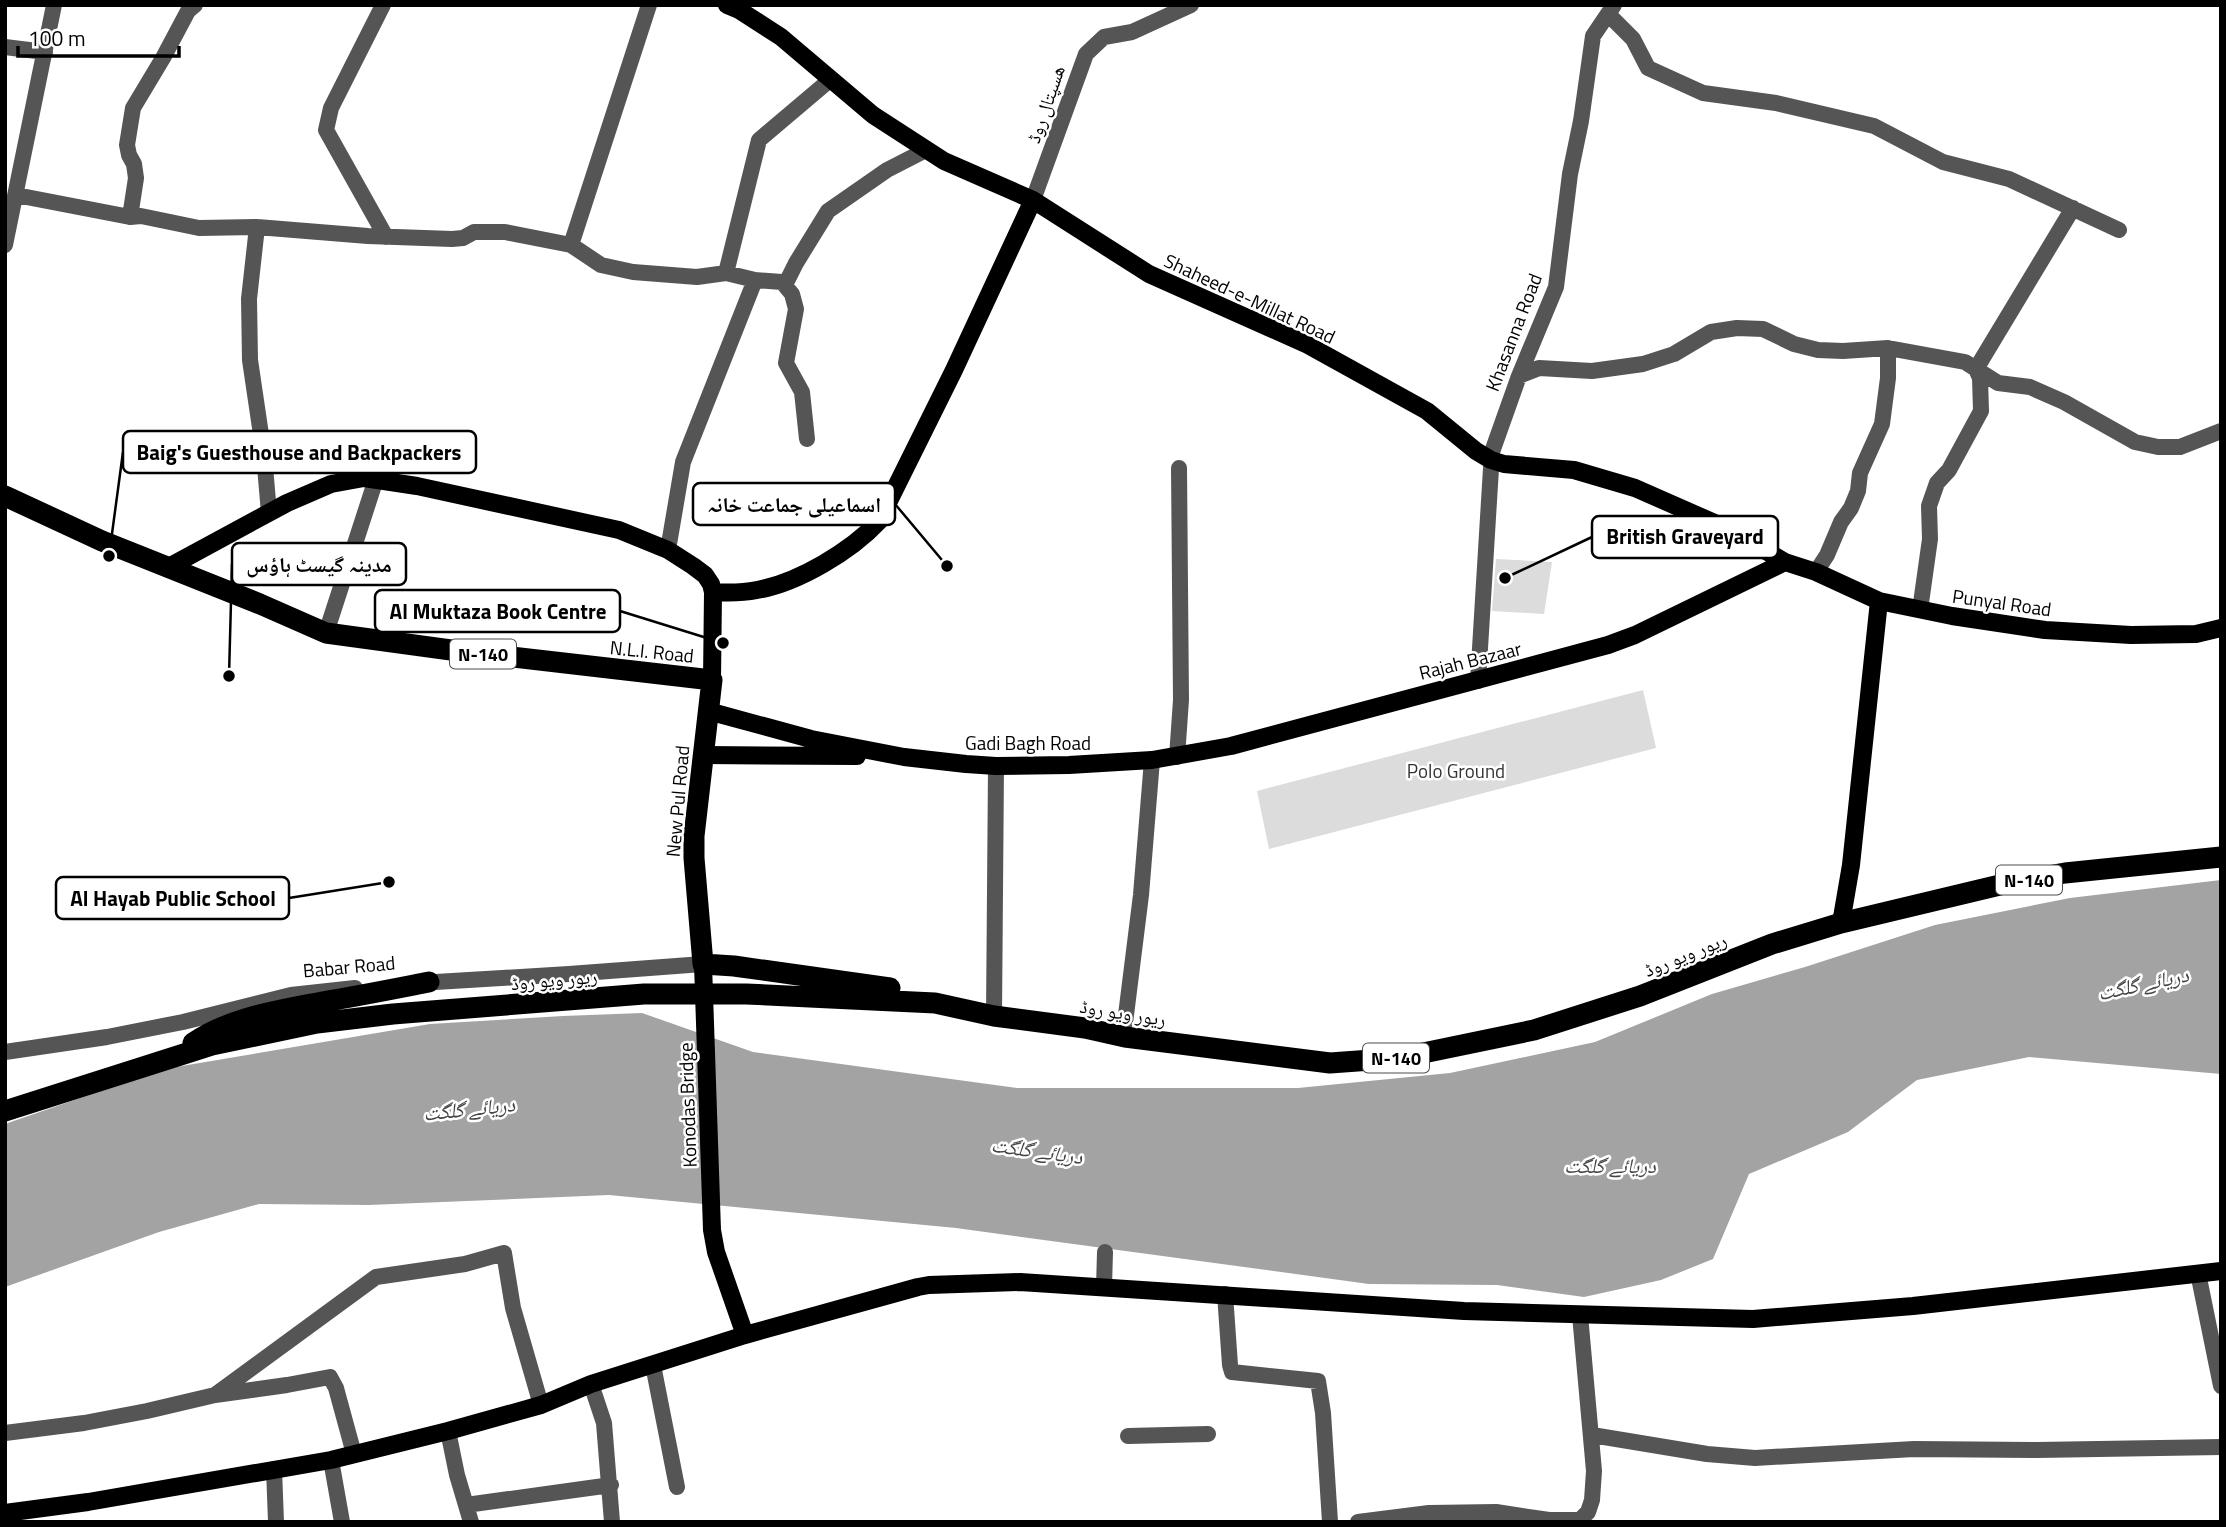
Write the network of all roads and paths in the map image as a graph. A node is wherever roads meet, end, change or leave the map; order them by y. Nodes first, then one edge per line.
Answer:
1 (54, 5) edge
2 (195, 5) edge
3 (383, 5) edge
4 (649, 5) edge
5 (727, 5) edge
6 (1191, 5) edge
7 (1611, 9) edge
8 (5, 47) edge
9 (45, 52) junction
10 (831, 79) junction
11 (926, 150) junction
12 (16, 195) junction
13 (1033, 200) junction
14 (2073, 208) junction
15 (130, 217) junction
16 (257, 227) junction
17 (2119, 230) dead end
18 (386, 237) junction
19 (5, 245) edge
20 (571, 245) junction
21 (726, 273) junction
22 (755, 280) junction
23 (785, 285) junction
24 (1888, 348) junction
25 (1976, 369) junction
26 (1519, 376) junction
27 (2221, 431) edge
28 (807, 439) dead end
29 (1491, 460) junction
30 (1179, 468) dead end
31 (376, 479) junction
32 (7, 502) edge
33 (269, 513) junction
34 (668, 550) junction
35 (1785, 562) junction
36 (167, 568) junction
37 (1816, 572) junction
38 (713, 592) junction
39 (1879, 601) junction
40 (1920, 610) junction
41 (2221, 628) edge
42 (326, 633) junction
43 (712, 680) junction
44 (1478, 681) junction
45 (708, 711) junction
46 (810, 748) junction
47 (704, 755) junction
48 (1177, 757) junction
49 (1152, 760) junction
50 (996, 766) junction
51 (2221, 857) edge
52 (1841, 923) junction
53 (704, 971) junction
54 (429, 982) junction
55 (935, 1003) junction
56 (994, 1016) junction
57 (1125, 1023) dead end
58 (5, 1052) edge
59 (177, 1055) junction
60 (5, 1111) edge
61 (1105, 1252) dead end
62 (2221, 1270) edge
63 (2198, 1273) junction
64 (1104, 1287) junction
65 (1225, 1294) junction
66 (1580, 1315) junction
67 (745, 1335) junction
68 (653, 1365) junction
69 (591, 1384) junction
70 (2221, 1386) edge
71 (215, 1395) junction
72 (541, 1405) junction
73 (448, 1431) junction
74 (5, 1433) edge
75 (1208, 1434) dead end
76 (1592, 1434) junction
77 (1128, 1436) dead end
78 (2221, 1447) edge
79 (354, 1454) junction
80 (331, 1460) junction
81 (274, 1469) junction
82 (611, 1485) junction
83 (677, 1487) dead end
84 (466, 1505) junction
85 (5, 1513) edge
86 (276, 1522) edge
87 (342, 1522) edge
88 (471, 1522) edge
89 (612, 1522) edge
90 (1330, 1522) edge
91 (1358, 1522) edge

1 - 9 street
2 - 15 street
3 - 18 street
4 - 20 street
5 - 10 main road, Shaheed-e-Millat Road
6 - 13 street, ھسپتال روڈ
7 - 14 street
7 - 26 street, Khasanna Road
8 - 9 street
9 - 12 street
10 - 11 main road, Shaheed-e-Millat Road
10 - 21 street
11 - 13 main road, Shaheed-e-Millat Road
11 - 23 street
12 - 15 street
12 - 19 street
13 - 29 main road, Shaheed-e-Millat Road
13 - 38 main road
14 - 17 street
14 - 25 street
15 - 16 street
16 - 18 street
16 - 33 street
18 - 20 street
20 - 21 street
21 - 22 street
22 - 23 street
22 - 34 street
23 - 28 street
24 - 25 street
24 - 26 street
24 - 37 street
25 - 27 street
25 - 40 street
26 - 29 street, Khasanna Road
29 - 35 main road, Shaheed-e-Millat Road
29 - 44 street, Khasanna Road
30 - 48 street
31 - 33 main road
31 - 34 main road
31 - 42 street
32 - 36 highway, N-140
33 - 36 main road
34 - 38 main road
35 - 37 main road, Punyal Road
35 - 44 main road, Rajah Bazaar
36 - 42 highway, N.L.I. Road / N-140
37 - 39 main road, Punyal Road
38 - 43 main road
39 - 40 main road, Punyal Road
39 - 52 main road
40 - 41 main road, Punyal Road
42 - 43 highway, N.L.I. Road / N-140
43 - 45 highway
44 - 48 main road, Rajah Bazaar
45 - 46 main road, Gadi Bagh Road
45 - 47 highway, New Pul Road
46 - 47 main road, Gadi Bagh Road
46 - 50 main road, Gadi Bagh Road
47 - 53 highway, New Pul Road
48 - 49 main road, Rajah Bazaar
49 - 50 main road, Gadi Bagh Road
49 - 57 street
50 - 56 street
51 - 52 highway, ریور ویو روڈ / N-140
52 - 56 highway, ریور ویو روڈ / N-140
53 - 54 street, Babar Road
53 - 55 highway, N-140
53 - 67 main road, Konodas Bridge
54 - 58 street, Babar Road
54 - 59 highway
55 - 56 highway, ریور ویو روڈ / N-140
55 - 59 highway, ریور ویو روڈ
59 - 60 highway, ریور ویو روڈ
61 - 64 street
62 - 63 main road
63 - 66 main road
63 - 70 street
64 - 65 main road
64 - 67 main road
65 - 66 main road
65 - 90 street
66 - 76 street
67 - 68 main road
68 - 69 main road
68 - 83 street
69 - 72 main road
69 - 82 street
71 - 72 street
71 - 74 street
71 - 79 street
72 - 73 main road
73 - 79 main road
73 - 84 street
75 - 77 street
76 - 78 street
76 - 91 street
79 - 80 main road
80 - 81 main road
80 - 87 street
81 - 85 main road
81 - 86 street
82 - 84 street
82 - 89 street
84 - 88 street

